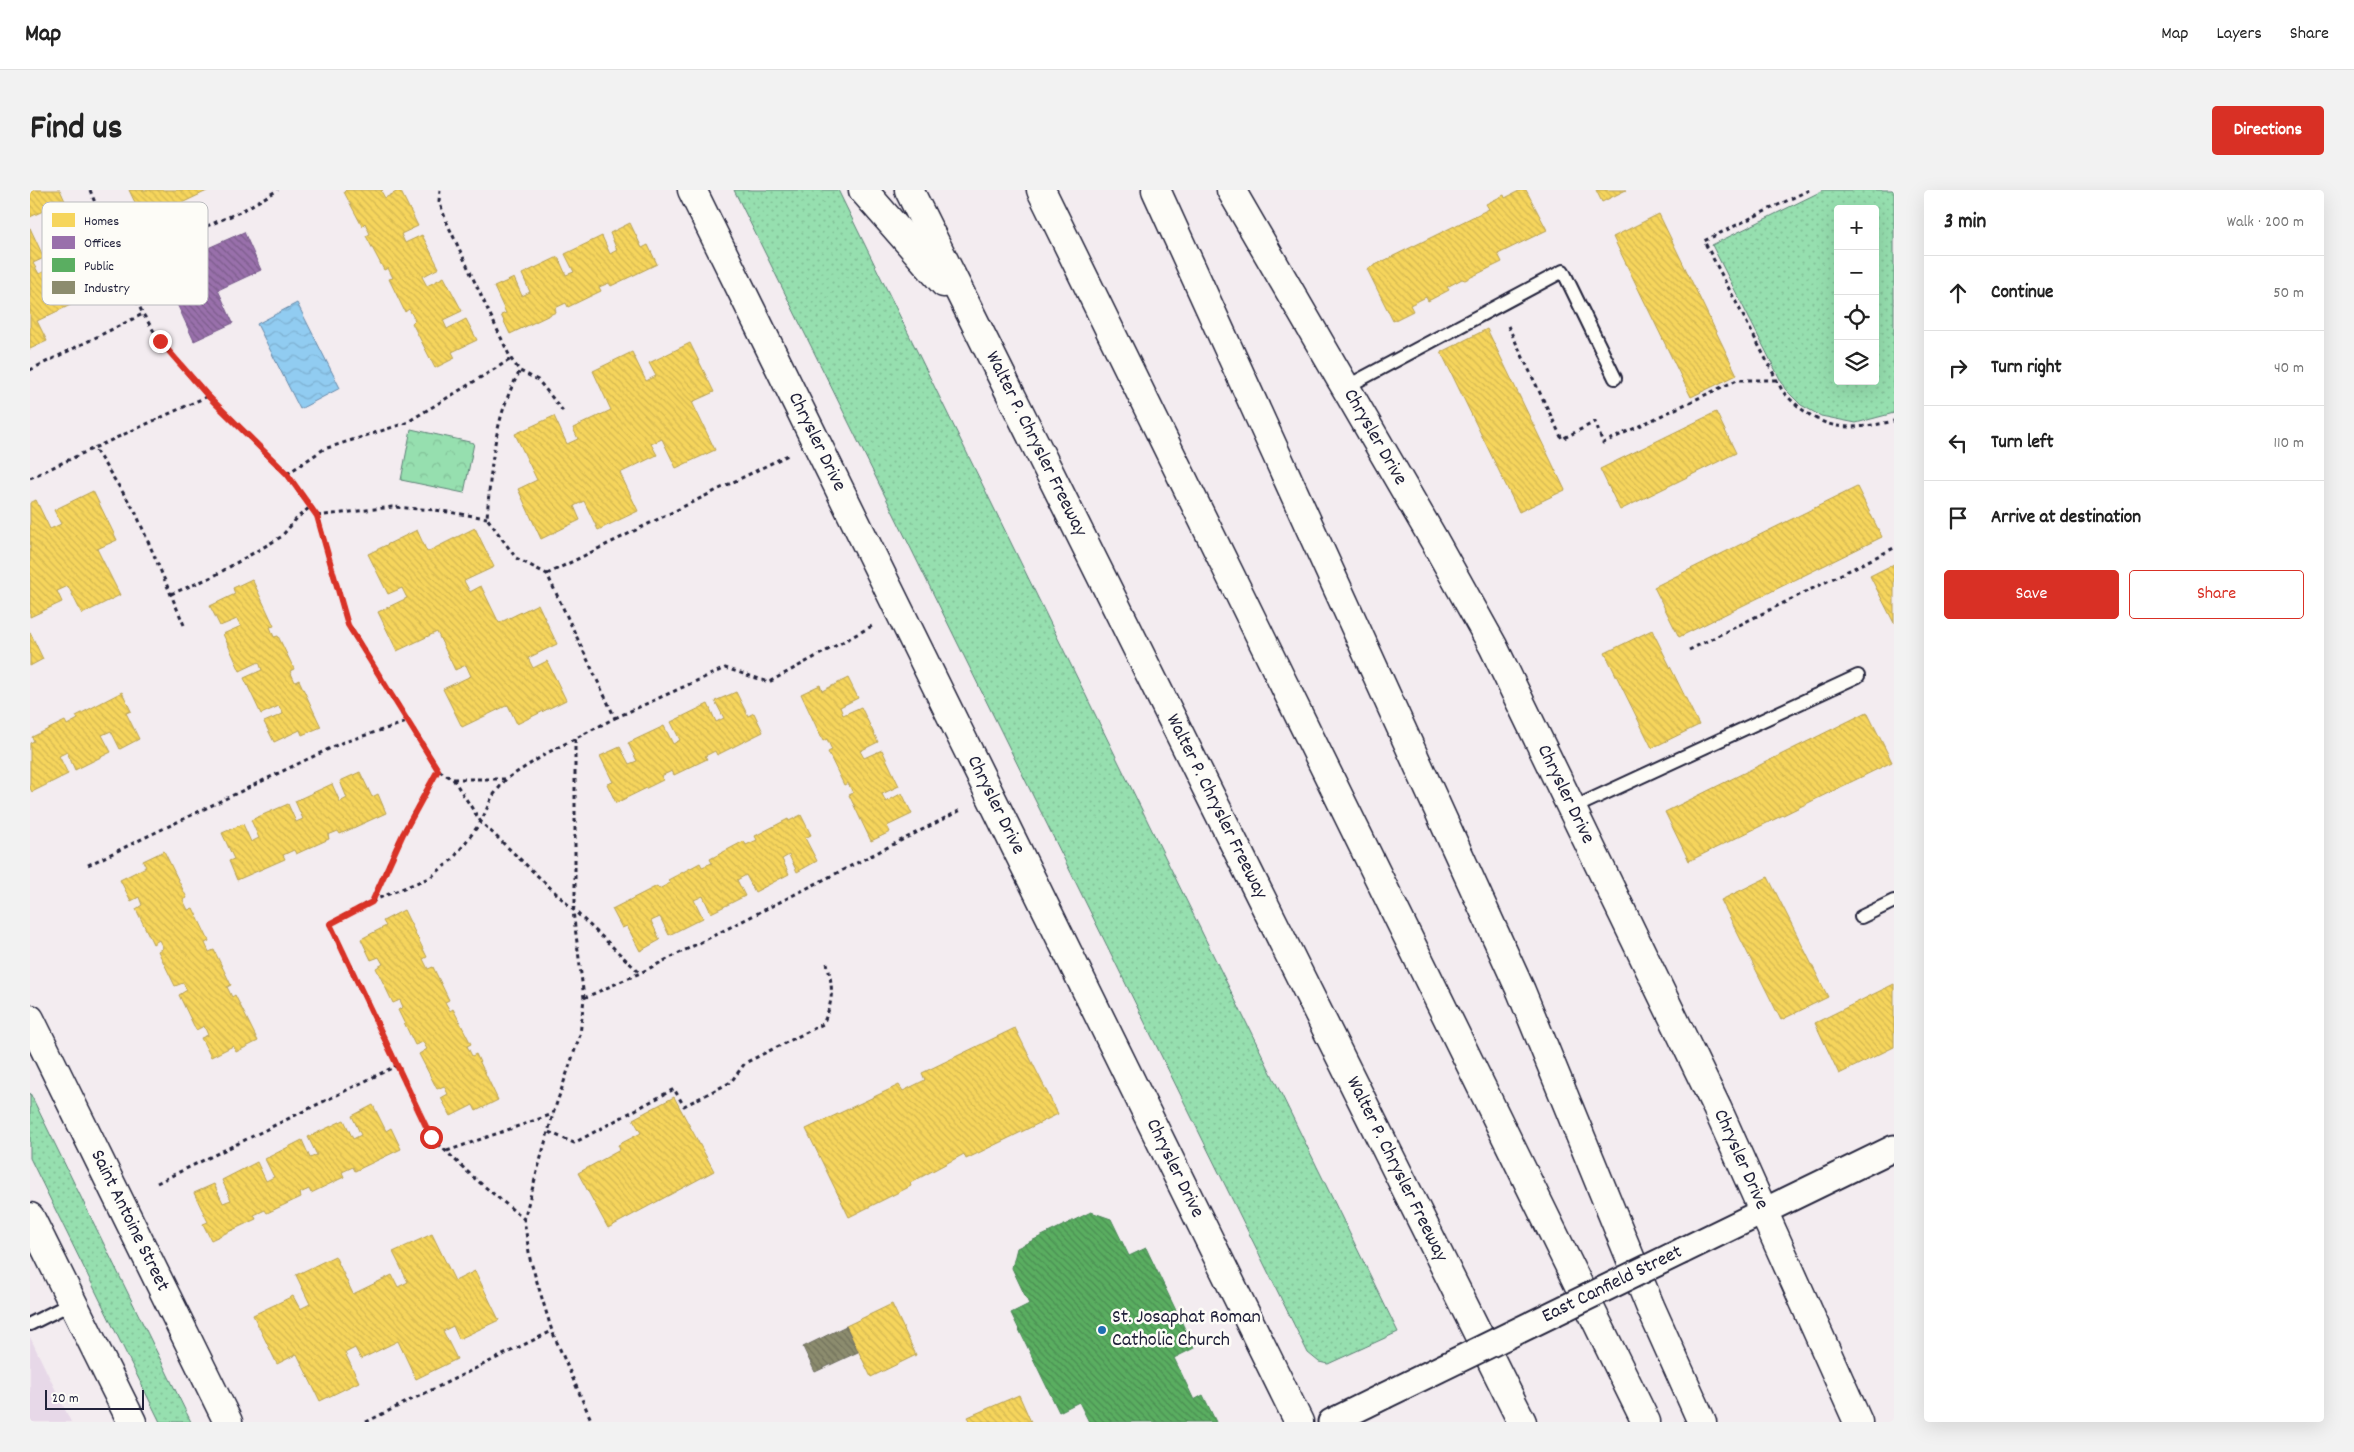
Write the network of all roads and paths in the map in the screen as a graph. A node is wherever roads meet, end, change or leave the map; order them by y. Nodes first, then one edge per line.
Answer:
1 (90, 190) edge
2 (278, 190) edge
3 (440, 190) edge
4 (692, 190) edge
5 (863, 190) edge
6 (909, 190) edge
7 (1041, 190) edge
8 (1156, 190) edge
9 (1231, 190) edge
10 (1809, 190) edge
11 (95, 202) edge
12 (208, 226) edge
13 (139, 305) edge
14 (968, 309) junction
15 (143, 314) junction
16 (511, 359) junction
17 (30, 370) edge
18 (520, 371) junction
19 (1615, 378) dead end
20 (1346, 387) junction
21 (208, 396) junction
22 (563, 411) dead end
23 (1894, 420) edge
24 (94, 448) junction
25 (788, 455) dead end
26 (287, 474) junction
27 (30, 478) edge
28 (310, 508) junction
29 (317, 516) junction
30 (487, 518) junction
31 (1894, 548) edge
32 (547, 574) junction
33 (171, 594) junction
34 (184, 625) dead end
35 (873, 626) dead end
36 (1688, 650) dead end
37 (1858, 676) dead end
38 (615, 718) junction
39 (408, 722) junction
40 (575, 739) junction
41 (438, 770) junction
42 (453, 779) junction
43 (506, 779) junction
44 (1573, 808) junction
45 (963, 809) dead end
46 (481, 822) junction
47 (88, 865) dead end
48 (372, 902) junction
49 (1894, 902) edge
50 (572, 911) junction
51 (1861, 917) dead end
52 (827, 963) dead end
53 (640, 973) junction
54 (584, 998) junction
55 (31, 1024) edge
56 (398, 1065) junction
57 (553, 1114) junction
58 (548, 1132) junction
59 (1894, 1148) edge
60 (447, 1151) junction
61 (157, 1183) dead end
62 (1764, 1211) junction
63 (30, 1217) edge
64 (524, 1219) junction
65 (72, 1303) junction
66 (30, 1324) edge
67 (552, 1331) junction
68 (132, 1422) edge
69 (228, 1422) edge
70 (366, 1422) edge
71 (592, 1422) edge
72 (1299, 1422) edge
73 (1331, 1422) edge
74 (1522, 1422) edge
75 (1646, 1422) edge
76 (1702, 1422) edge
77 (1858, 1422) edge

1 - 11 path
2 - 12 path
3 - 16 path
4 - 72 main road, Chrysler Drive
5 - 14 main road
6 - 14 main road, Walter P. Chrysler Freeway
7 - 75 main road
8 - 76 main road
9 - 20 main road, Chrysler Drive
10 - 23 path
13 - 15 path
14 - 74 main road, Walter P. Chrysler Freeway
15 - 17 path
15 - 21 path
16 - 18 path
16 - 26 path
18 - 22 path
18 - 30 path
19 - 20 lane
20 - 44 main road, Chrysler Drive
21 - 24 path
21 - 26 path
24 - 27 path
24 - 33 path
25 - 32 path
26 - 28 path
28 - 29 path
28 - 33 path
29 - 30 path
29 - 39 path
30 - 32 path
31 - 36 path
32 - 38 path
33 - 34 path
35 - 38 path
37 - 44 lane
38 - 40 path
39 - 41 path
39 - 47 path
40 - 43 path
40 - 50 path
41 - 42 path
41 - 48 path
42 - 43 path
42 - 46 path
43 - 46 path
44 - 62 main road, Chrysler Drive
45 - 53 path
46 - 48 path
46 - 50 path
48 - 56 path
49 - 51 lane
50 - 53 path
50 - 54 path
52 - 58 path
53 - 54 path
54 - 57 path
55 - 69 main road, Saint Antoine Street
56 - 60 path
56 - 61 path
57 - 58 path
57 - 60 path
58 - 64 path
59 - 62 street, East Canfield Street
60 - 64 path
62 - 73 street, East Canfield Street, bridge
62 - 77 main road, Chrysler Drive
63 - 65 main road
64 - 67 path
65 - 66 lane
65 - 68 main road
67 - 70 path
67 - 71 path

